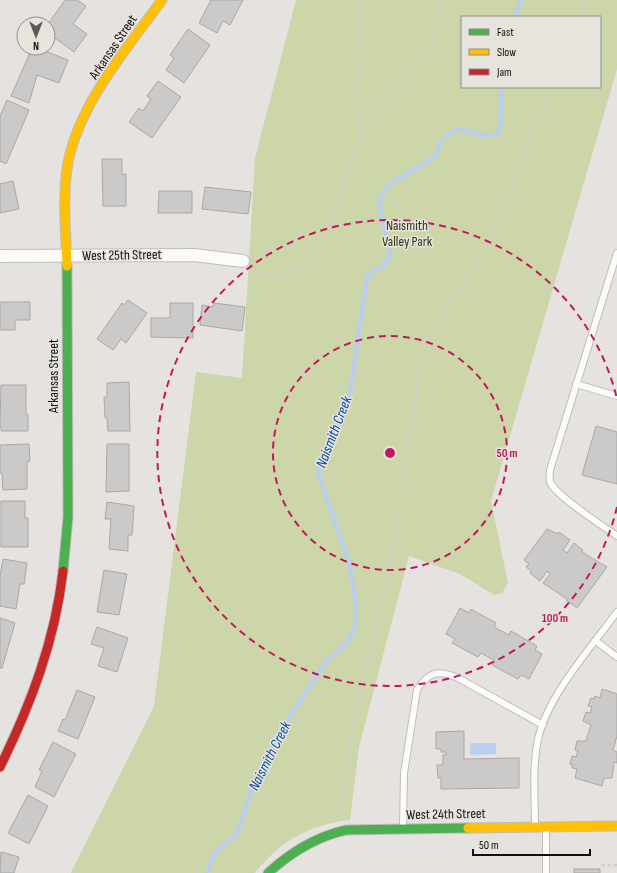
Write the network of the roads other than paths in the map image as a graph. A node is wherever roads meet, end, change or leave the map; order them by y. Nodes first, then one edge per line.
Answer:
1 (162, 0) edge
2 (617, 253) edge
3 (0, 256) edge
4 (66, 256) junction
5 (243, 261) road end
6 (615, 267) edge
7 (576, 384) junction
8 (617, 396) edge
9 (617, 536) edge
10 (617, 612) edge
11 (596, 641) junction
12 (617, 657) edge
13 (543, 725) junction
14 (0, 767) edge
15 (617, 826) edge
16 (536, 827) junction
17 (546, 827) junction
18 (403, 828) junction
19 (268, 873) edge
20 (546, 873) edge

1 - 4 street, Arkansas Street
2 - 6 lane
3 - 4 street, West 25th Street
4 - 5 street, West 25th Street
4 - 14 street, Arkansas Street
6 - 7 lane
7 - 8 lane
7 - 9 lane
10 - 11 lane
11 - 12 lane
11 - 13 lane
13 - 16 lane
13 - 18 lane
15 - 17 street, West 24th Street
16 - 17 street, West 24th Street
16 - 18 street, West 24th Street
17 - 20 lane
18 - 19 street, West 24th Street

